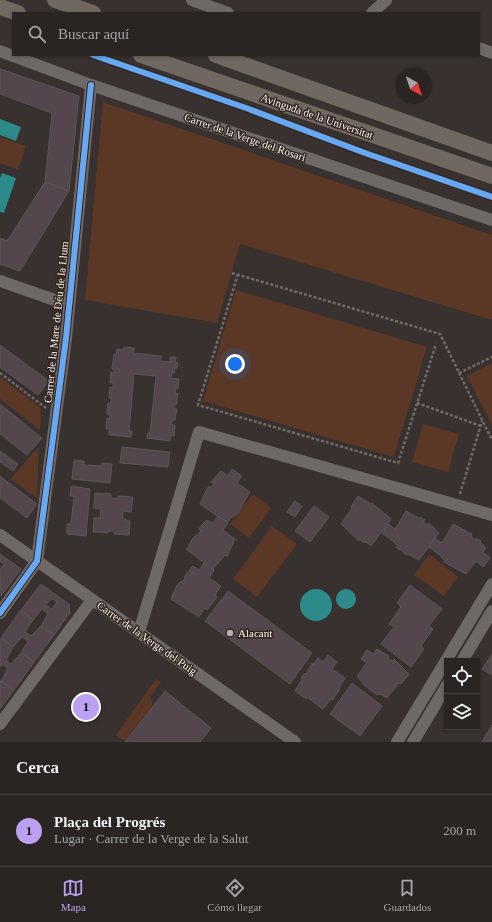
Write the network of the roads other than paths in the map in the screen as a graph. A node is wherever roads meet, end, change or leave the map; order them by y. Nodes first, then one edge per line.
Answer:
1 (55, 0) edge
2 (192, 0) edge
3 (386, 0) edge
4 (0, 7) edge
5 (15, 12) edge
6 (90, 12) edge
7 (225, 12) edge
8 (375, 12) edge
9 (480, 48) edge
10 (0, 51) edge
11 (492, 53) edge
12 (12, 55) edge
13 (13, 56) edge
14 (144, 56) edge
15 (219, 56) edge
16 (91, 85) junction
17 (492, 153) edge
18 (492, 176) edge
19 (492, 220) edge
20 (0, 281) edge
21 (69, 305) junction
22 (492, 515) edge
23 (0, 535) edge
24 (37, 561) junction
25 (492, 584) edge
26 (92, 600) junction
27 (492, 611) edge
28 (0, 613) edge
29 (139, 632) junction
30 (464, 658) edge
31 (444, 691) edge
32 (0, 724) edge
33 (295, 742) edge
34 (397, 742) edge
35 (413, 742) edge

1 - 6 main road
2 - 7 street
3 - 8 street
4 - 5 main road
9 - 11 street
10 - 12 street, Carrer de la Verge del Rosari
13 - 16 street, Carrer de la Verge del Rosari
14 - 18 main road, Avinguda de la Universitat
15 - 17 main road
16 - 19 street, Carrer de la Verge del Rosari
16 - 21 street, Carrer de la Mare de Déu de la Llum
20 - 21 street
21 - 24 street, Carrer de la Mare de Déu de la Llum
22 - 29 street
23 - 24 street, Carrer de la Verge del Puig
24 - 26 street, Carrer de la Verge del Puig
24 - 28 street
25 - 34 street
26 - 29 street, Carrer de la Verge del Puig
26 - 32 street
27 - 30 street
29 - 33 street, Carrer de la Verge del Puig
31 - 35 street

